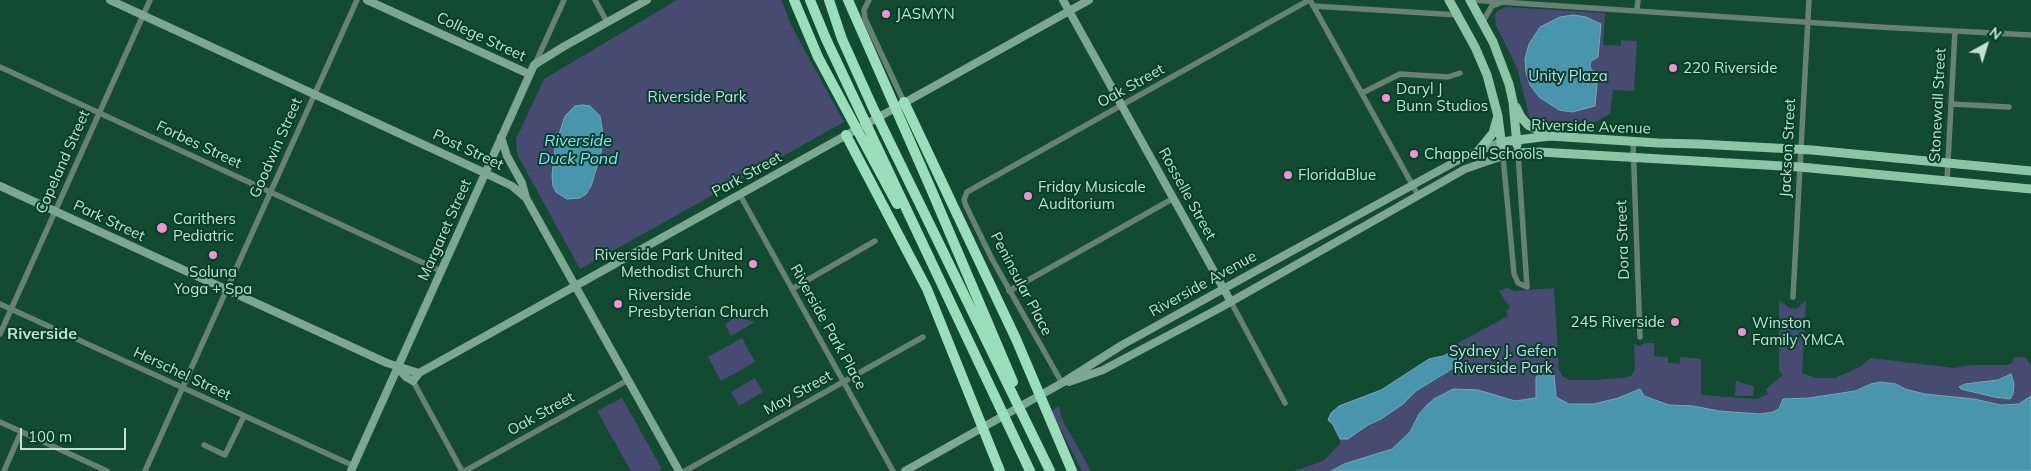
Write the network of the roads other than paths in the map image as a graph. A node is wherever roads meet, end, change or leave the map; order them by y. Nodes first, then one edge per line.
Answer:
1 (110, 0) edge
2 (150, 0) edge
3 (357, 0) edge
4 (367, 0) edge
5 (564, 0) edge
6 (595, 0) edge
7 (647, 0) edge
8 (794, 0) edge
9 (810, 0) edge
10 (828, 0) edge
11 (848, 0) edge
12 (869, 0) edge
13 (1063, 0) edge
14 (1089, 0) edge
15 (1309, 0) edge
16 (1449, 0) edge
17 (1470, 0) edge
18 (1638, 0) edge
19 (1809, 0) edge
20 (1501, 2) junction
21 (1313, 6) junction
22 (1637, 10) junction
23 (1069, 11) junction
24 (143, 15) junction
25 (1458, 15) junction
26 (607, 22) junction
27 (1482, 22) junction
28 (1808, 22) junction
29 (1955, 31) junction
30 (2031, 35) edge
31 (534, 65) junction
32 (0, 68) edge
33 (1460, 73) dead end
34 (529, 74) junction
35 (1362, 93) junction
36 (314, 94) junction
37 (904, 102) junction
38 (1513, 102) junction
39 (1951, 104) junction
40 (1122, 106) junction
41 (2009, 106) dead end
42 (99, 113) junction
43 (1498, 116) junction
44 (846, 135) junction
45 (1550, 136) junction
46 (501, 137) junction
47 (1517, 139) junction
48 (1633, 141) junction
49 (1501, 142) junction
50 (1479, 150) junction
51 (1801, 150) junction
52 (1518, 153) junction
53 (1503, 156) junction
54 (1632, 158) junction
55 (1948, 162) junction
56 (1800, 167) junction
57 (2031, 171) edge
58 (485, 173) junction
59 (1946, 180) junction
60 (1413, 185) junction
61 (0, 186) edge
62 (2031, 189) edge
63 (270, 192) junction
64 (740, 195) junction
65 (966, 195) joint
66 (1418, 195) junction
67 (526, 198) junction
68 (1174, 198) junction
69 (55, 211) junction
70 (1324, 233) junction
71 (875, 241) dead end
72 (1314, 253) junction
73 (441, 271) junction
74 (576, 286) junction
75 (792, 289) junction
76 (1223, 289) junction
77 (227, 290) junction
78 (1009, 290) junction
79 (1793, 297) dead end
80 (1231, 302) junction
81 (0, 304) edge
82 (11, 309) junction
83 (953, 310) junction
84 (0, 334) edge
85 (923, 337) dead end
86 (1640, 337) dead end
87 (398, 368) junction
88 (419, 373) junction
89 (628, 380) junction
90 (413, 381) junction
91 (844, 382) junction
92 (1062, 384) junction
93 (182, 388) junction
94 (1284, 403) dead end
95 (244, 416) junction
96 (0, 422) edge
97 (22, 432) junction
98 (204, 445) dead end
99 (352, 469) edge
100 (1049, 469) edge
101 (4, 471) edge
102 (107, 471) edge
103 (145, 471) edge
104 (464, 471) edge
105 (679, 471) edge
106 (684, 471) edge
107 (893, 471) edge
108 (905, 471) edge
109 (1000, 471) edge
110 (1030, 471) edge
111 (1072, 471) edge

1 - 24 street, Post Street
2 - 24 street, Copeland Street
3 - 36 street, Goodwin Street
4 - 34 street, College Street
5 - 31 street, Margaret Street
6 - 26 street
7 - 26 street, College Street
8 - 83 highway
9 - 83 highway
10 - 100 highway
11 - 100 highway
12 - 37 street
13 - 23 street, Rosselle Street
14 - 23 street, Park Street
15 - 21 street
15 - 40 street, Oak Street
16 - 25 main road
17 - 20 street
17 - 27 main road
18 - 22 street
19 - 28 street, Jackson Street
20 - 22 street
20 - 27 street
21 - 25 street
21 - 35 street
22 - 28 street
23 - 37 street, Park Street
23 - 40 street, Rosselle Street
24 - 36 street, Post Street
24 - 42 street, Copeland Street
25 - 43 main road
26 - 31 street, College Street
27 - 38 main road
28 - 29 street
28 - 51 street, Jackson Street
29 - 30 street
29 - 39 street, Stonewall Street
31 - 34 street, Margaret Street
32 - 42 street, Forbes Street
33 - 35 street
34 - 46 street, Margaret Street
35 - 60 street
36 - 58 street, Post Street
36 - 63 street, Goodwin Street
37 - 44 street, Park Street
37 - 111 highway
38 - 45 main road
38 - 47 main road
39 - 41 street
39 - 55 street, Stonewall Street
40 - 65 street, Oak Street
40 - 68 street, Rosselle Street
42 - 63 street, Forbes Street
42 - 69 street, Copeland Street
43 - 49 main road
43 - 50 main road
44 - 64 street, Park Street
44 - 109 highway
45 - 47 main road, Riverside Avenue
45 - 48 main road, Riverside Avenue
46 - 58 street, Margaret Street
46 - 67 street
47 - 49 main road, Riverside Avenue
47 - 52 main road
48 - 51 main road, Riverside Avenue
48 - 54 street, Dora Street
49 - 50 street, Riverside Avenue
49 - 53 main road
50 - 60 street, Riverside Avenue
51 - 55 main road, Riverside Avenue
51 - 56 street, Jackson Street
52 - 53 main road, Riverside Avenue
52 - 53 street
52 - 54 main road, Riverside Avenue
53 - 66 street, Riverside Avenue
54 - 56 main road, Riverside Avenue
54 - 86 street, Dora Street
55 - 57 main road, Riverside Avenue
55 - 59 street, Stonewall Street
56 - 59 main road, Riverside Avenue
56 - 79 street, Jackson Street
58 - 67 street, Post Street
58 - 73 street, Margaret Street
59 - 62 main road, Riverside Avenue
60 - 66 street
60 - 70 street, Riverside Avenue
61 - 69 street, Park Street
63 - 73 street, Forbes Street
63 - 77 street, Goodwin Street
64 - 74 street, Park Street
64 - 75 street, Riverside Park Place
65 - 78 street, Peninsular Place
66 - 72 street, Riverside Avenue
67 - 74 street, Post Street
68 - 76 street, Rosselle Street
68 - 78 street
69 - 77 street, Park Street
69 - 82 street, Copeland Street
70 - 72 street
70 - 76 street, Riverside Avenue
71 - 75 street
72 - 80 street, Riverside Avenue
73 - 87 street, Margaret Street
74 - 88 street, Park Street
74 - 89 street, Post Street
75 - 91 street, Riverside Park Place
76 - 80 street, Rosselle Street
76 - 92 street, Riverside Avenue
77 - 87 street, Park Street
77 - 93 street, Goodwin Street
78 - 92 street, Peninsular Place
80 - 92 street, Riverside Avenue
80 - 94 street, Rosselle Street
81 - 82 street, Herschel Street
82 - 84 street, Copeland Street
82 - 93 street, Herschel Street
83 - 110 highway
85 - 91 street, May Street
87 - 88 street, Park Street
87 - 90 street, Park Street
87 - 99 street, Margaret Street
88 - 90 street, Park Street
89 - 104 street, Oak Street
89 - 105 street, Post Street
90 - 104 street
91 - 106 street, May Street
91 - 107 street, Riverside Park Place
92 - 108 street, Riverside Avenue
93 - 95 street, Herschel Street
93 - 103 street, Goodwin Street
95 - 98 street
95 - 99 street, Herschel Street
96 - 97 street
97 - 101 street
97 - 102 street

